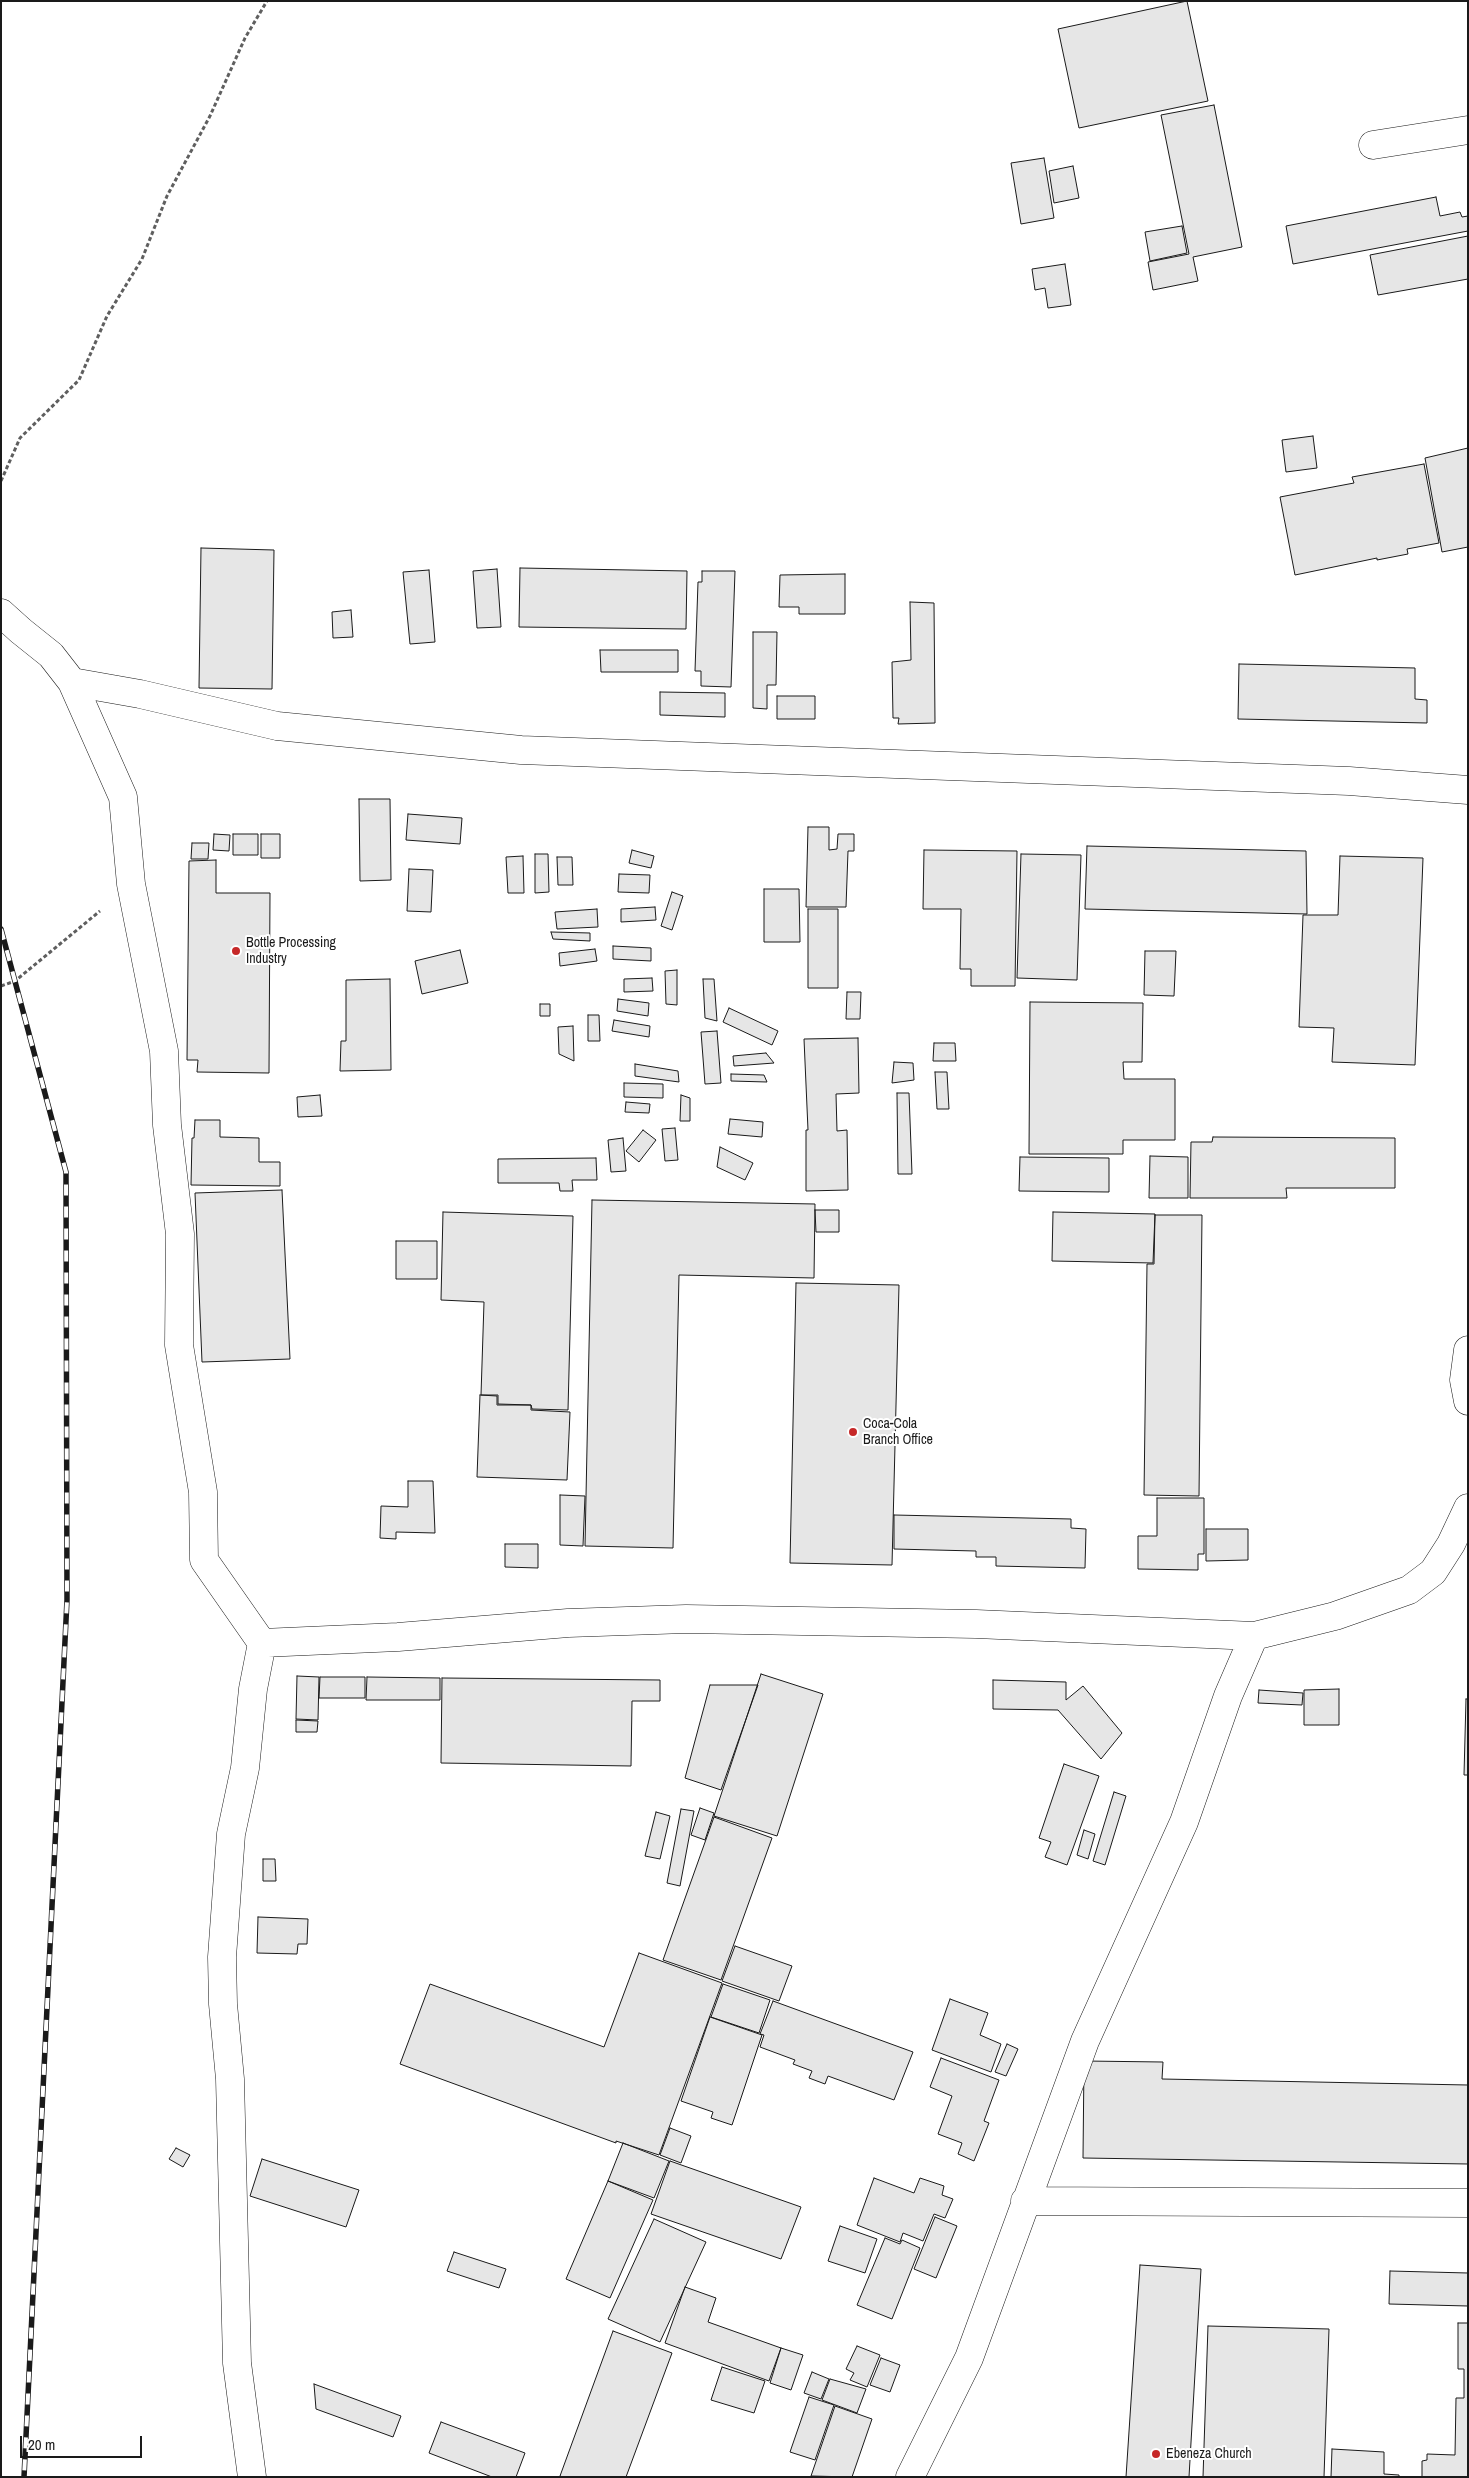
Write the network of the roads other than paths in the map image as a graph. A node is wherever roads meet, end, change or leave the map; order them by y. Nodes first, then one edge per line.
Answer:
1 (1468, 130) edge
2 (1373, 146) dead end
3 (1, 613) edge
4 (72, 682) junction
5 (1468, 790) edge
6 (1468, 1350) edge
7 (1468, 1402) edge
8 (1468, 1508) edge
9 (1254, 1636) junction
10 (262, 1643) junction
11 (1025, 2201) junction
12 (1468, 2203) edge
13 (252, 2477) edge
14 (910, 2477) edge

1 - 2 street
3 - 4 street
4 - 5 street
4 - 10 street
6 - 7 street
8 - 9 street
9 - 10 street
9 - 11 street
10 - 13 street
11 - 12 street
11 - 14 street

